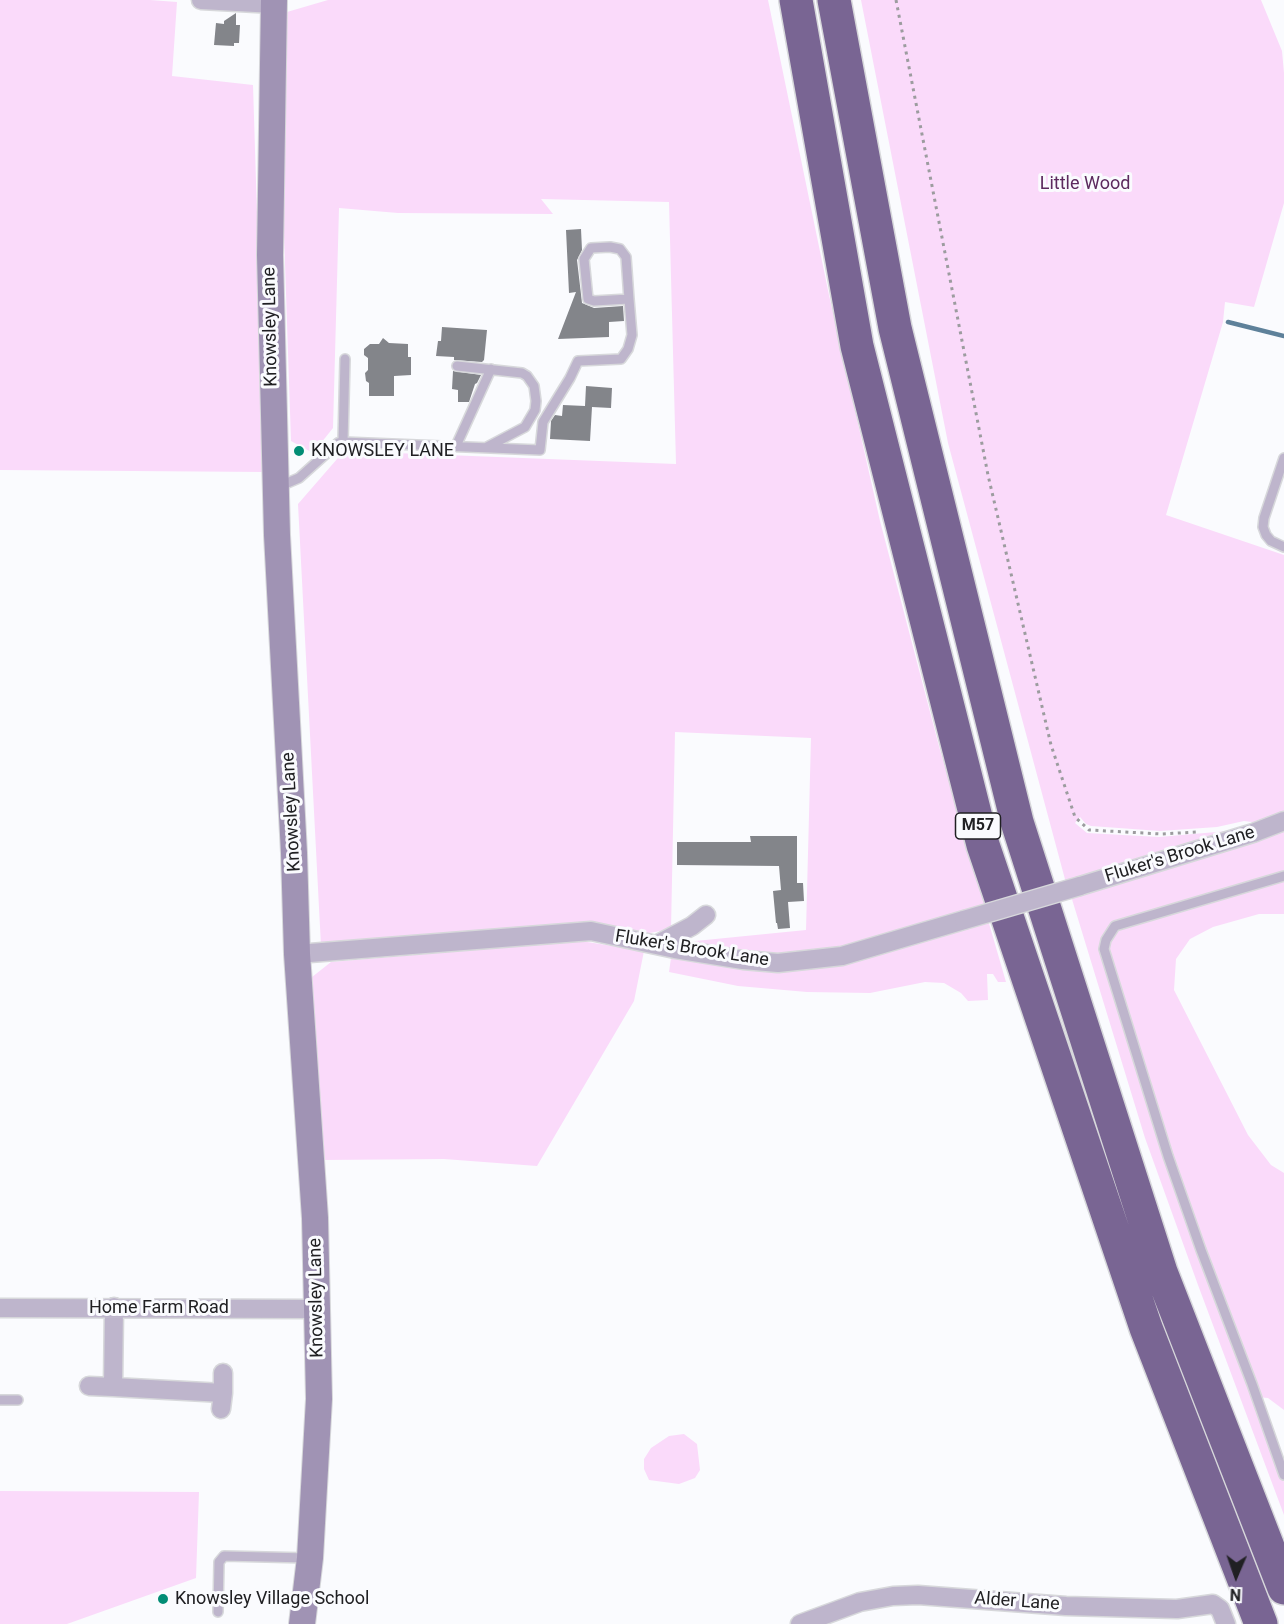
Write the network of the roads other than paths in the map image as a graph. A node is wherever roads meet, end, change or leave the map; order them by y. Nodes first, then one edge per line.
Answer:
1 (201, 0) edge
2 (796, 0) edge
3 (834, 0) edge
4 (274, 2) edge
5 (629, 299) junction
6 (345, 359) dead end
7 (456, 366) dead end
8 (491, 369) junction
9 (343, 441) junction
10 (456, 447) junction
11 (484, 448) junction
12 (1284, 458) edge
13 (276, 488) junction
14 (1284, 547) edge
15 (1284, 821) edge
16 (1284, 876) edge
17 (706, 915) dead end
18 (656, 945) junction
19 (297, 954) junction
20 (114, 1307) junction
21 (0, 1308) edge
22 (318, 1309) junction
23 (223, 1372) dead end
24 (89, 1386) dead end
25 (113, 1387) junction
26 (0, 1400) edge
27 (18, 1400) dead end
28 (1284, 1474) edge
29 (310, 1558) junction
30 (1284, 1588) edge
31 (218, 1612) dead end
32 (302, 1624) edge
33 (800, 1624) edge
34 (1226, 1624) edge
35 (1260, 1624) edge

1 - 4 street
2 - 35 highway, M57
3 - 30 highway, M57
4 - 13 main road, Knowsley Lane
5 - 5 lane
5 - 11 lane
6 - 9 lane
7 - 8 lane
8 - 10 lane
8 - 11 lane
9 - 10 lane
9 - 13 lane
10 - 11 lane
12 - 14 lane
13 - 19 main road, Knowsley Lane
15 - 18 street, Fluker's Brook Lane, bridge
16 - 28 lane
17 - 18 street
18 - 19 street, Fluker's Brook Lane
19 - 22 main road, Knowsley Lane
20 - 21 street, Home Farm Road
20 - 22 street, Home Farm Road
20 - 25 street
22 - 29 main road, Knowsley Lane
23 - 25 street
24 - 25 street
26 - 27 lane
29 - 31 lane
29 - 32 main road, Knowsley Lane
33 - 34 street, Alder Lane

